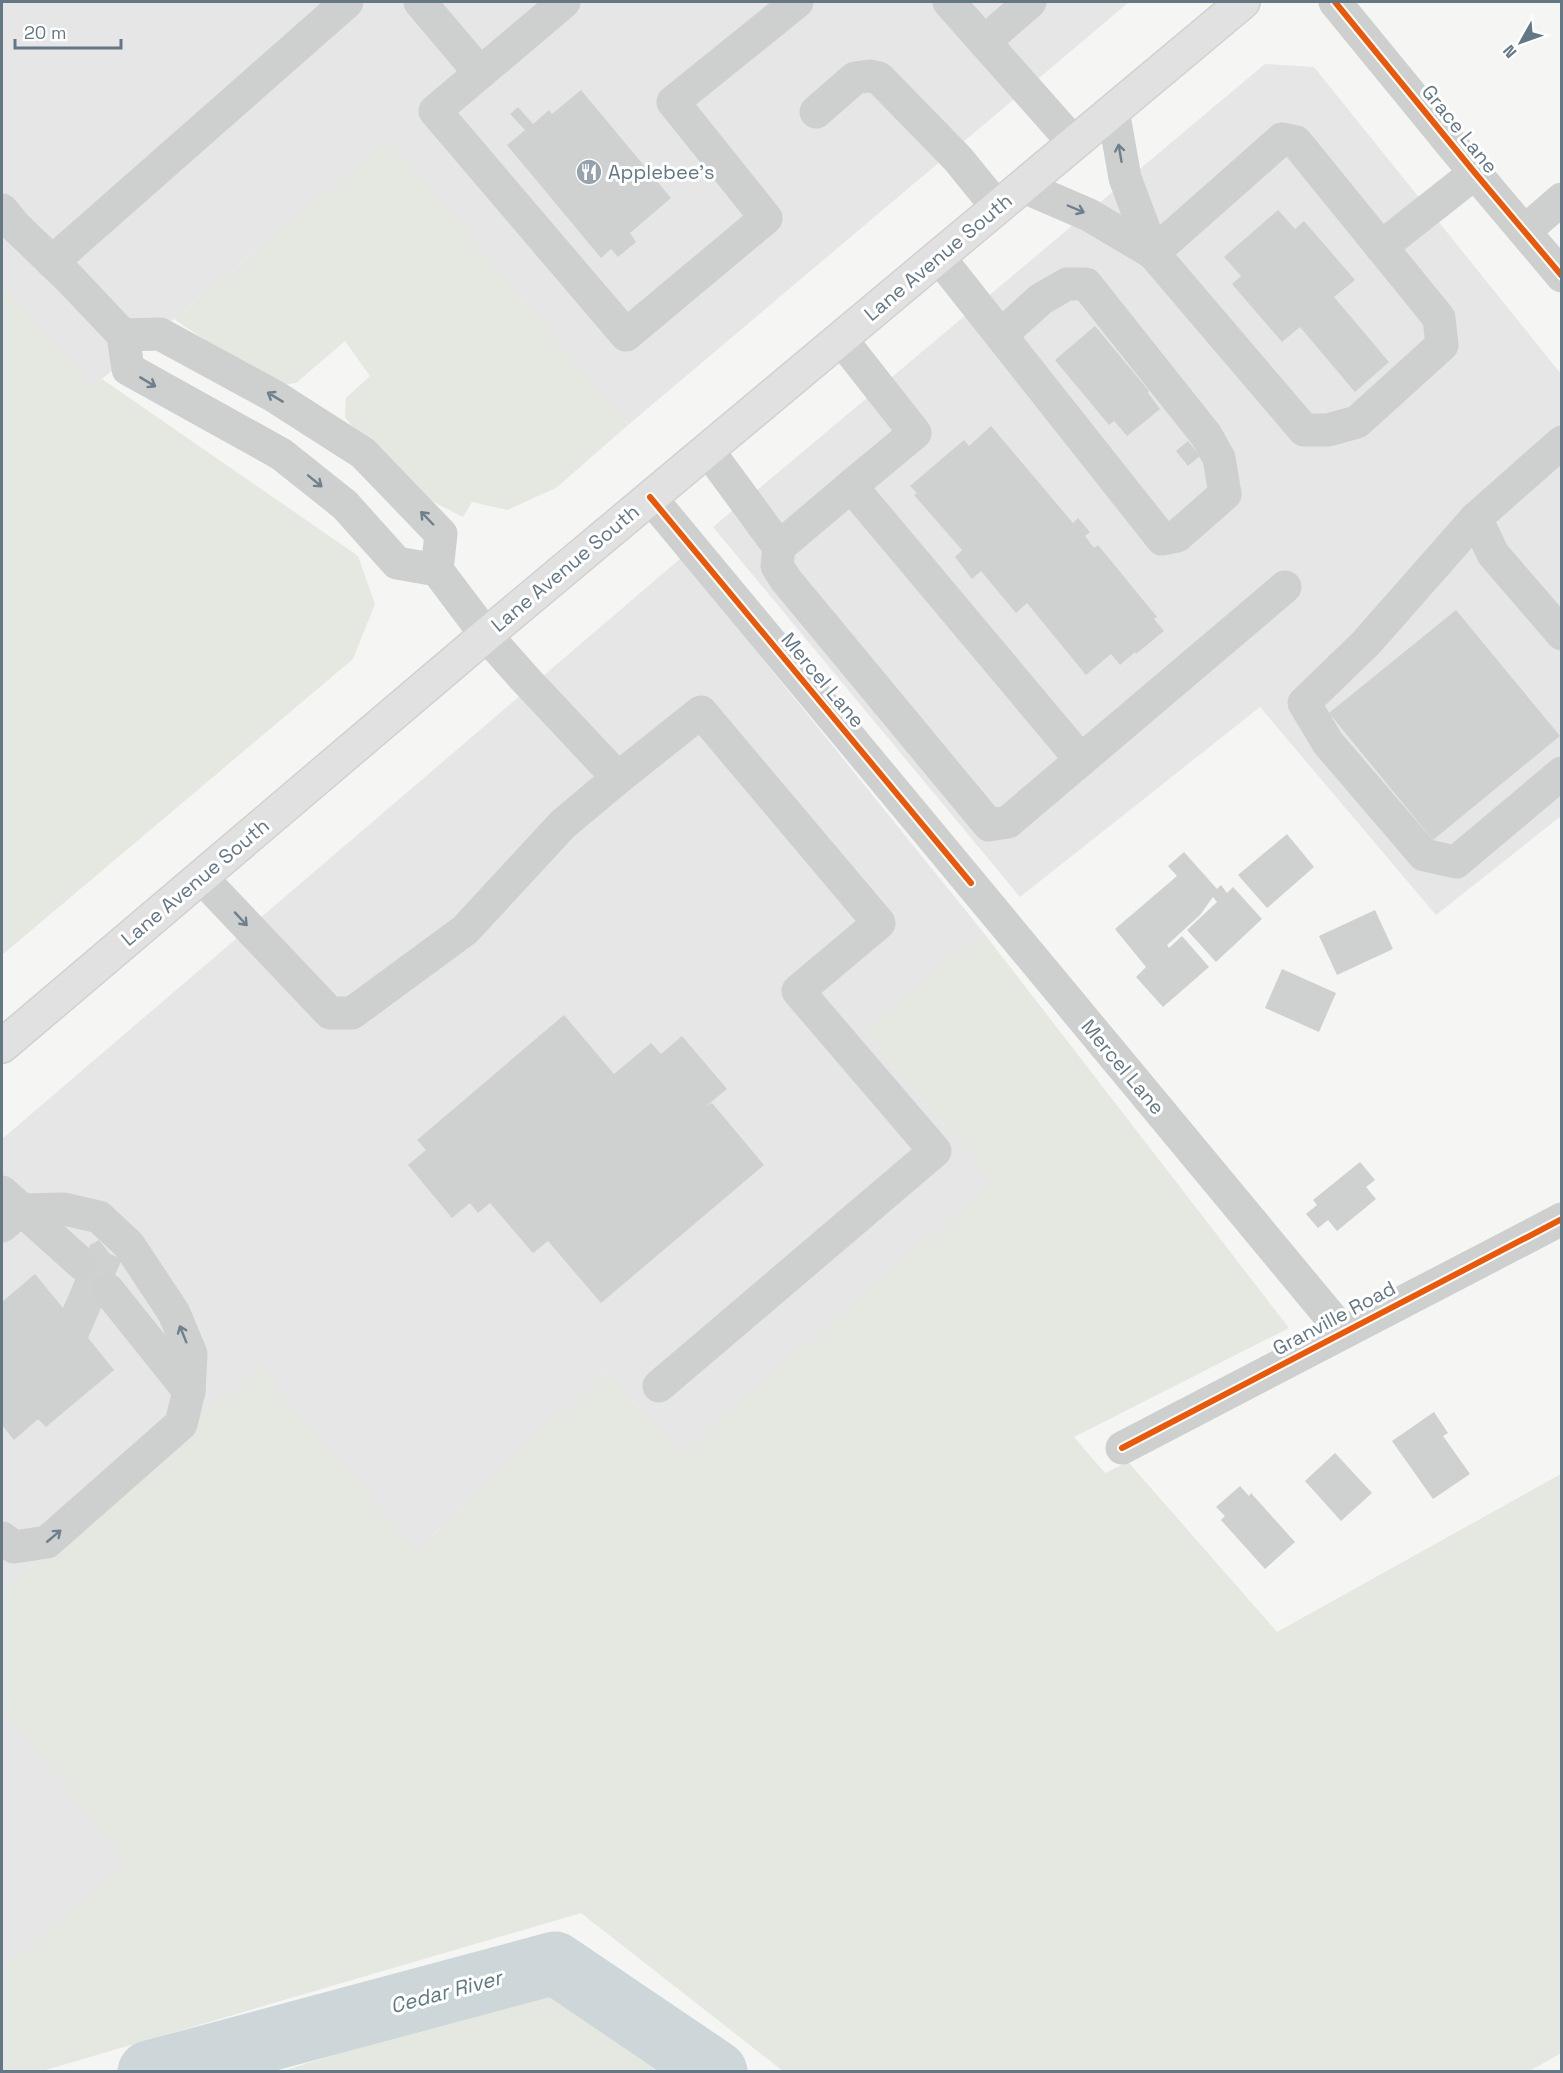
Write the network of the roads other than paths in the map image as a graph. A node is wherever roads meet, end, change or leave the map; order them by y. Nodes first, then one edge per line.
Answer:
1 (347, 2) edge
2 (420, 2) edge
3 (564, 2) edge
4 (797, 2) edge
5 (949, 2) edge
6 (1030, 2) edge
7 (1243, 2) edge
8 (1335, 2) edge
9 (984, 42) junction
10 (480, 73) junction
11 (1113, 110) junction
12 (816, 112) dead end
13 (1074, 143) junction
14 (1474, 173) junction
15 (1022, 186) junction
16 (1562, 199) edge
17 (997, 207) junction
18 (2, 210) edge
19 (1525, 231) junction
20 (1381, 247) junction
21 (1154, 253) junction
22 (938, 256) junction
23 (52, 262) junction
24 (1562, 276) edge
25 (123, 335) junction
26 (1001, 335) junction
27 (841, 339) junction
28 (1562, 442) edge
29 (707, 449) junction
30 (850, 486) junction
31 (650, 497) junction
32 (1476, 518) junction
33 (779, 547) junction
34 (437, 570) junction
35 (1285, 587) dead end
36 (1562, 634) edge
37 (486, 635) junction
38 (1081, 760) junction
39 (1562, 773) edge
40 (618, 777) junction
41 (201, 877) junction
42 (2, 1046) edge
43 (8, 1209) edge
44 (1562, 1219) edge
45 (82, 1264) dead end
46 (108, 1290) dead end
47 (1343, 1332) junction
48 (659, 1386) dead end
49 (189, 1391) junction
50 (1122, 1448) dead end
51 (2, 1538) edge

1 - 23 street
2 - 10 street
3 - 10 street
4 - 10 street
5 - 9 street
6 - 9 street
7 - 11 main road, Lane Avenue South
8 - 14 street, Grace Lane
9 - 13 street
11 - 13 main road, Lane Avenue South
21 -> 11 street
12 - 17 street
13 - 15 main road, Lane Avenue South
14 - 19 street, Grace Lane
14 - 20 street
15 - 17 main road, Lane Avenue South
15 -> 21 street
16 - 19 street
17 - 22 main road, Lane Avenue South
18 - 23 street
19 - 24 street, Grace Lane
20 - 21 street
20 - 21 street
22 - 26 street
22 - 27 main road, Lane Avenue South
23 - 25 street
25 -> 34 street
34 -> 25 street
26 - 26 street
27 - 29 main road, Lane Avenue South
27 - 30 street
28 - 32 street
29 - 31 main road, Lane Avenue South
29 - 33 street
30 - 33 street
30 - 38 street
31 - 37 main road, Lane Avenue South
31 - 47 street, Mercel Lane
32 - 36 street
32 - 39 street
33 - 38 street
34 - 37 street
35 - 38 street
37 - 40 street
37 - 41 main road, Lane Avenue South
41 -> 40 street
40 - 48 street
41 - 42 main road, Lane Avenue South
43 - 45 street
49 -> 43 street
44 - 47 street, Granville Road
46 - 49 street
47 - 50 street, Granville Road
51 -> 49 street

